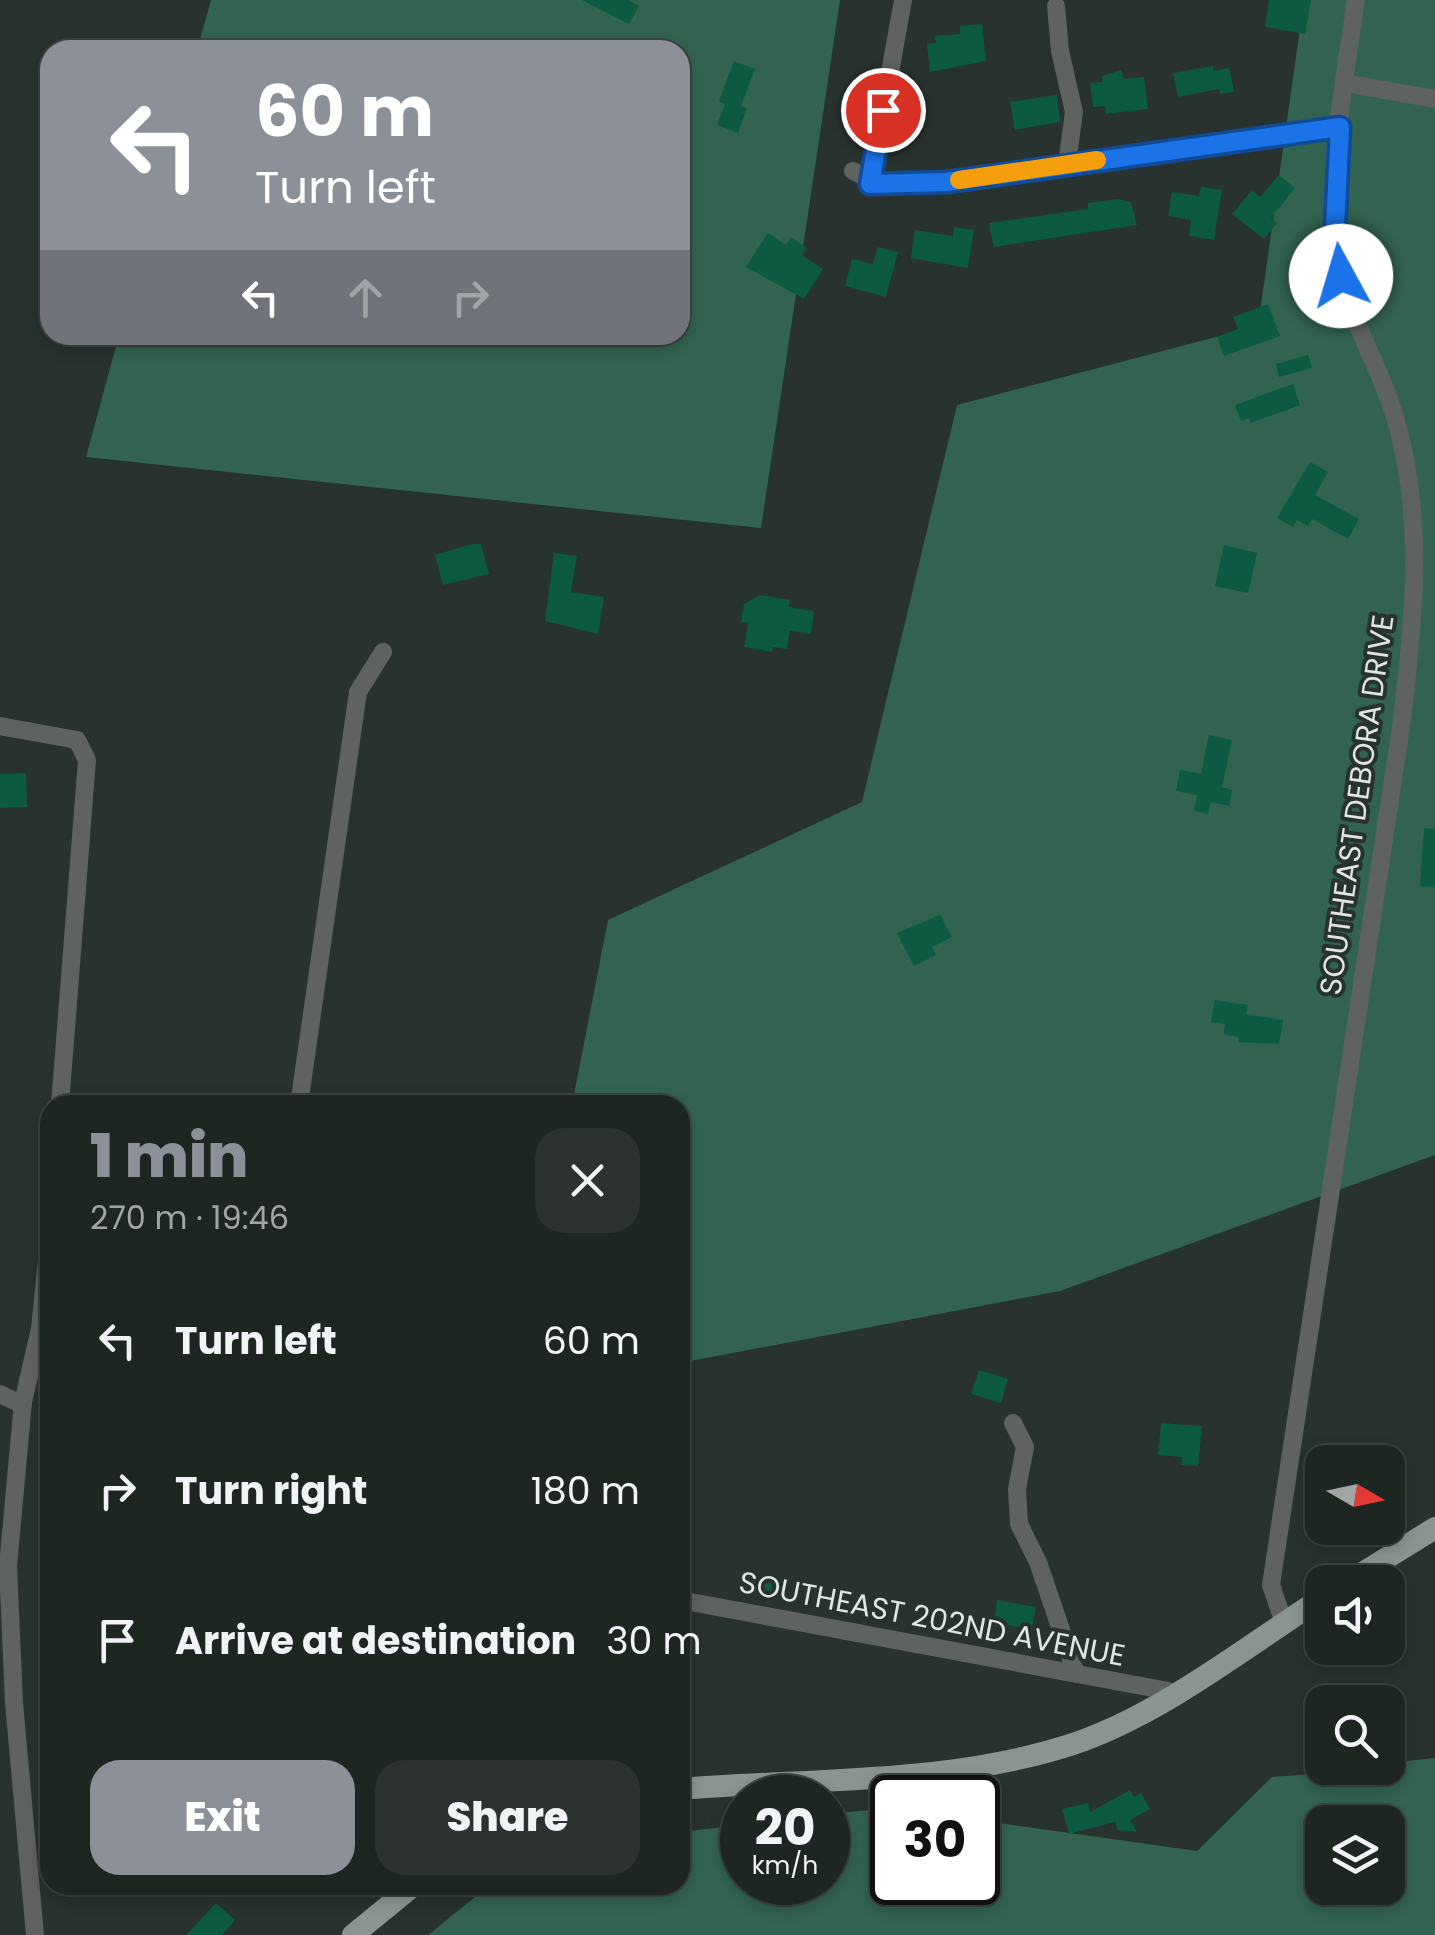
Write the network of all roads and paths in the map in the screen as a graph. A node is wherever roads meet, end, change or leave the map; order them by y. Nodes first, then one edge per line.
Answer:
1 (903, 0) edge
2 (1356, 0) edge
3 (1056, 6) dead end
4 (1344, 83) junction
5 (1435, 99) edge
6 (1340, 127) junction
7 (1067, 164) junction
8 (853, 171) dead end
9 (870, 184) junction
10 (383, 652) dead end
11 (0, 726) edge
12 (61, 1095) edge
13 (300, 1095) edge
14 (40, 1329) edge
15 (0, 1394) edge
16 (23, 1405) junction
17 (1013, 1423) dead end
18 (1435, 1528) edge
19 (1375, 1565) edge
20 (690, 1602) edge
21 (1305, 1609) edge
22 (1284, 1623) junction
23 (1076, 1674) junction
24 (1174, 1692) junction
25 (690, 1787) edge
26 (402, 1895) edge
27 (35, 1935) edge
28 (353, 1935) edge

1 - 9 street
2 - 4 street, SOUTHEAST DEBORA DRIVE
3 - 7 street
4 - 5 street
4 - 6 street, SOUTHEAST DEBORA DRIVE
6 - 7 street
6 - 22 street, SOUTHEAST DEBORA DRIVE
7 - 9 street
8 - 9 street
10 - 13 street
11 - 12 street
14 - 16 street
15 - 16 street
16 - 27 street
17 - 23 street
18 - 19 main road
20 - 23 street, SOUTHEAST 202ND AVENUE
21 - 22 main road
22 - 24 main road
23 - 24 street, SOUTHEAST 202ND AVENUE
24 - 25 main road
26 - 28 main road

